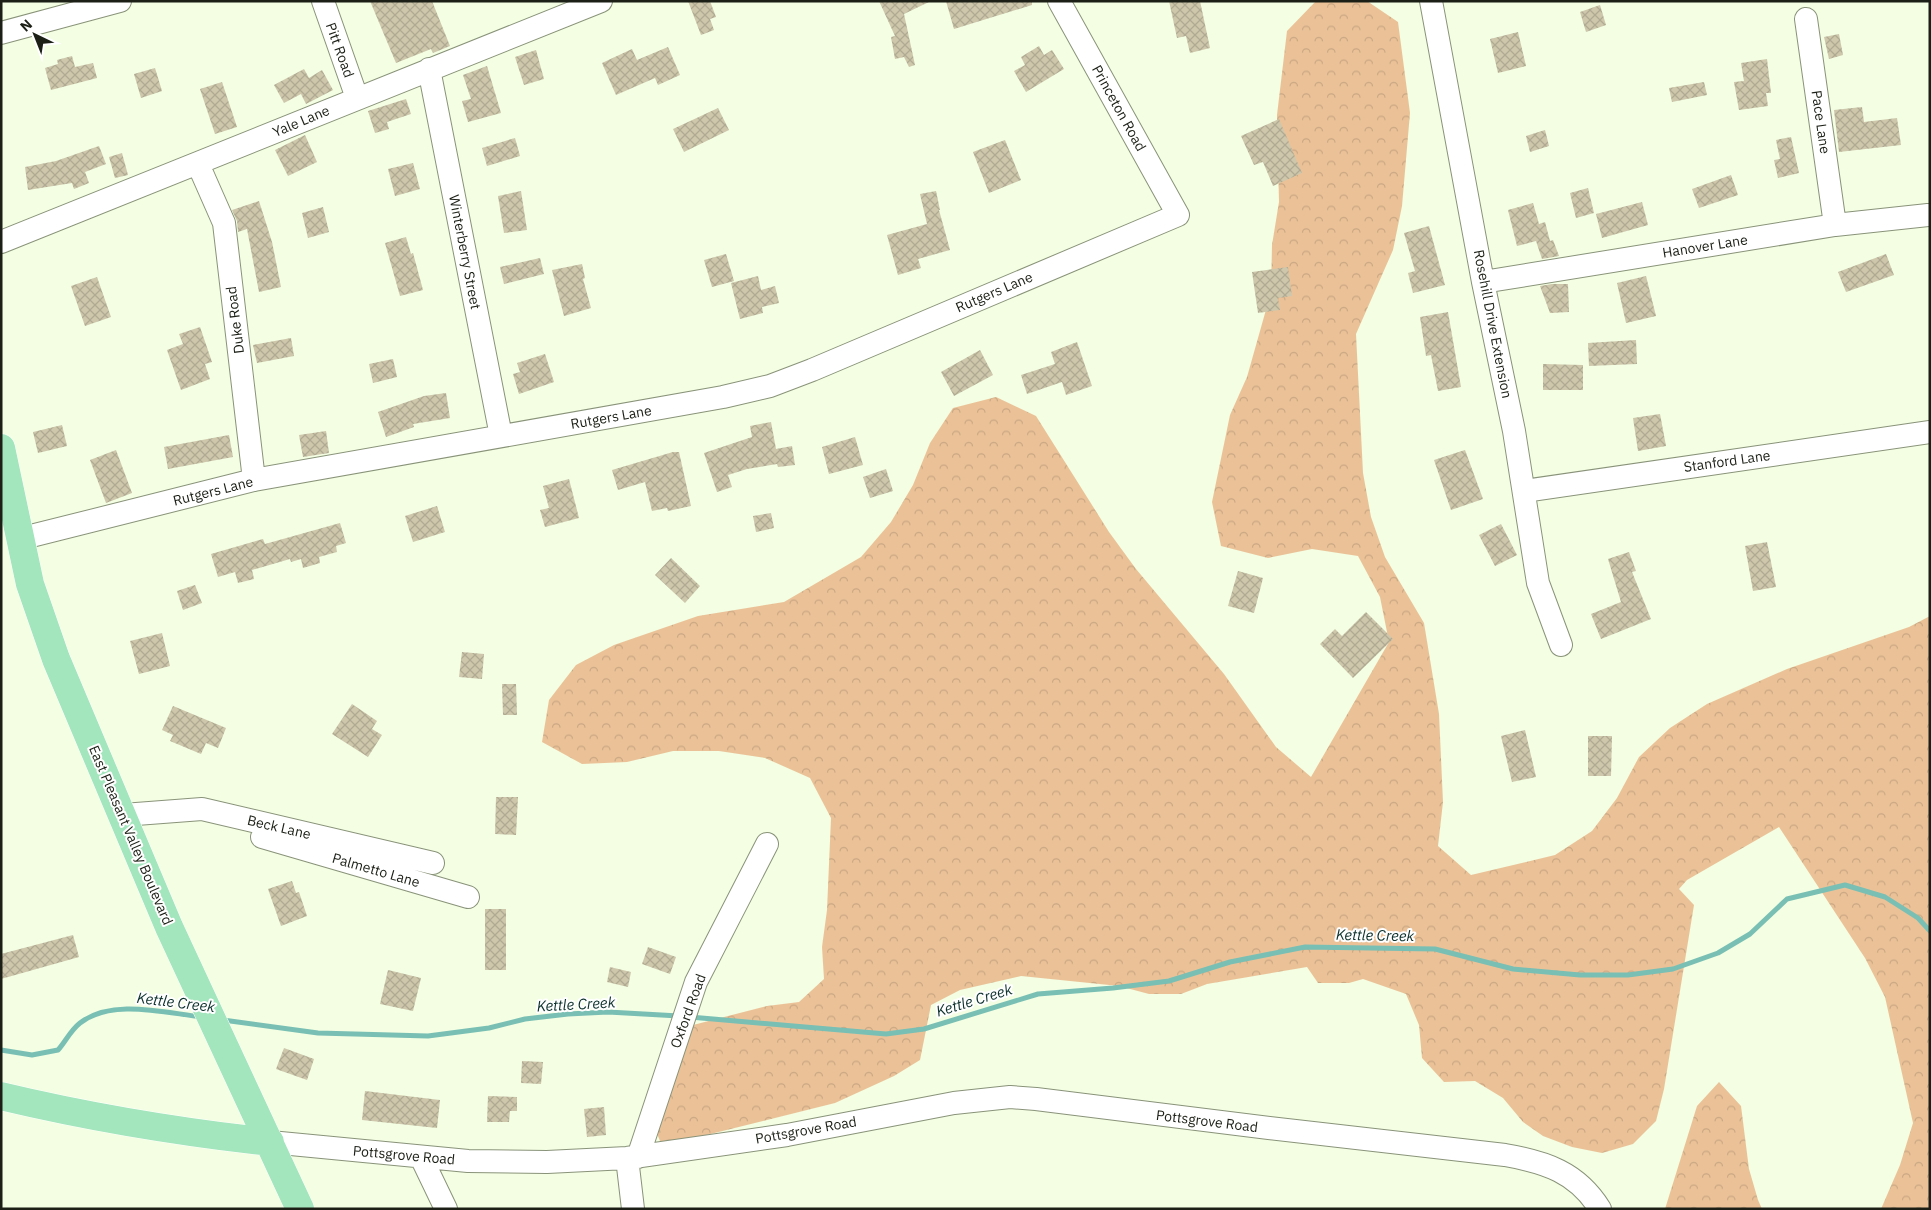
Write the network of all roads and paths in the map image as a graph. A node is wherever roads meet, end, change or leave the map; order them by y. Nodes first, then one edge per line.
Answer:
1 (120, 1) edge
2 (323, 1) edge
3 (600, 1) edge
4 (1059, 1) edge
5 (1431, 1) edge
6 (1806, 19) dead end
7 (1, 33) edge
8 (429, 69) junction
9 (357, 98) junction
10 (198, 164) junction
11 (1178, 214) joint
12 (1928, 215) dead end
13 (1835, 225) junction
14 (1, 242) edge
15 (1483, 282) junction
16 (1930, 432) edge
17 (501, 436) junction
18 (1, 448) edge
19 (254, 480) junction
20 (1524, 491) junction
21 (19, 539) junction
22 (1561, 645) dead end
23 (169, 813) junction
24 (123, 814) junction
25 (767, 844) dead end
26 (433, 863) dead end
27 (468, 897) dead end
28 (1, 1096) edge
29 (270, 1142) junction
30 (422, 1157) junction
31 (633, 1158) junction
32 (1599, 1206) edge
33 (300, 1209) edge
34 (446, 1209) edge
35 (633, 1209) edge

1 - 7 street
2 - 9 street, Pitt Road
3 - 8 street, Yale Lane
4 - 11 street, Princeton Road
5 - 15 street, Rosehill Drive Extension
6 - 13 street, Pace Lane
8 - 9 street, Yale Lane
8 - 17 street, Winterberry Street
9 - 10 street, Yale Lane
10 - 14 street, Yale Lane
10 - 19 street, Duke Road
11 - 17 street, Rutgers Lane
12 - 13 street, Hanover Lane
13 - 15 street, Hanover Lane
15 - 20 street, Rosehill Drive Extension
16 - 20 street, Stanford Lane
17 - 19 street, Rutgers Lane
18 - 21 main road, East Pleasant Valley Boulevard
19 - 21 street, Rutgers Lane
20 - 22 street, Rosehill Drive Extension
21 - 24 main road, East Pleasant Valley Boulevard
23 - 24 street, Beck Lane
23 - 26 street, Beck Lane
23 - 27 street, Palmetto Lane
24 - 29 main road, East Pleasant Valley Boulevard
25 - 31 street, Oxford Road
28 - 29 main road, Pottsgrove Road
29 - 30 street, Pottsgrove Road
29 - 33 main road, East Pleasant Valley Boulevard
30 - 31 street, Pottsgrove Road
30 - 34 street
31 - 32 street, Pottsgrove Road
31 - 35 street, Oxford Road

